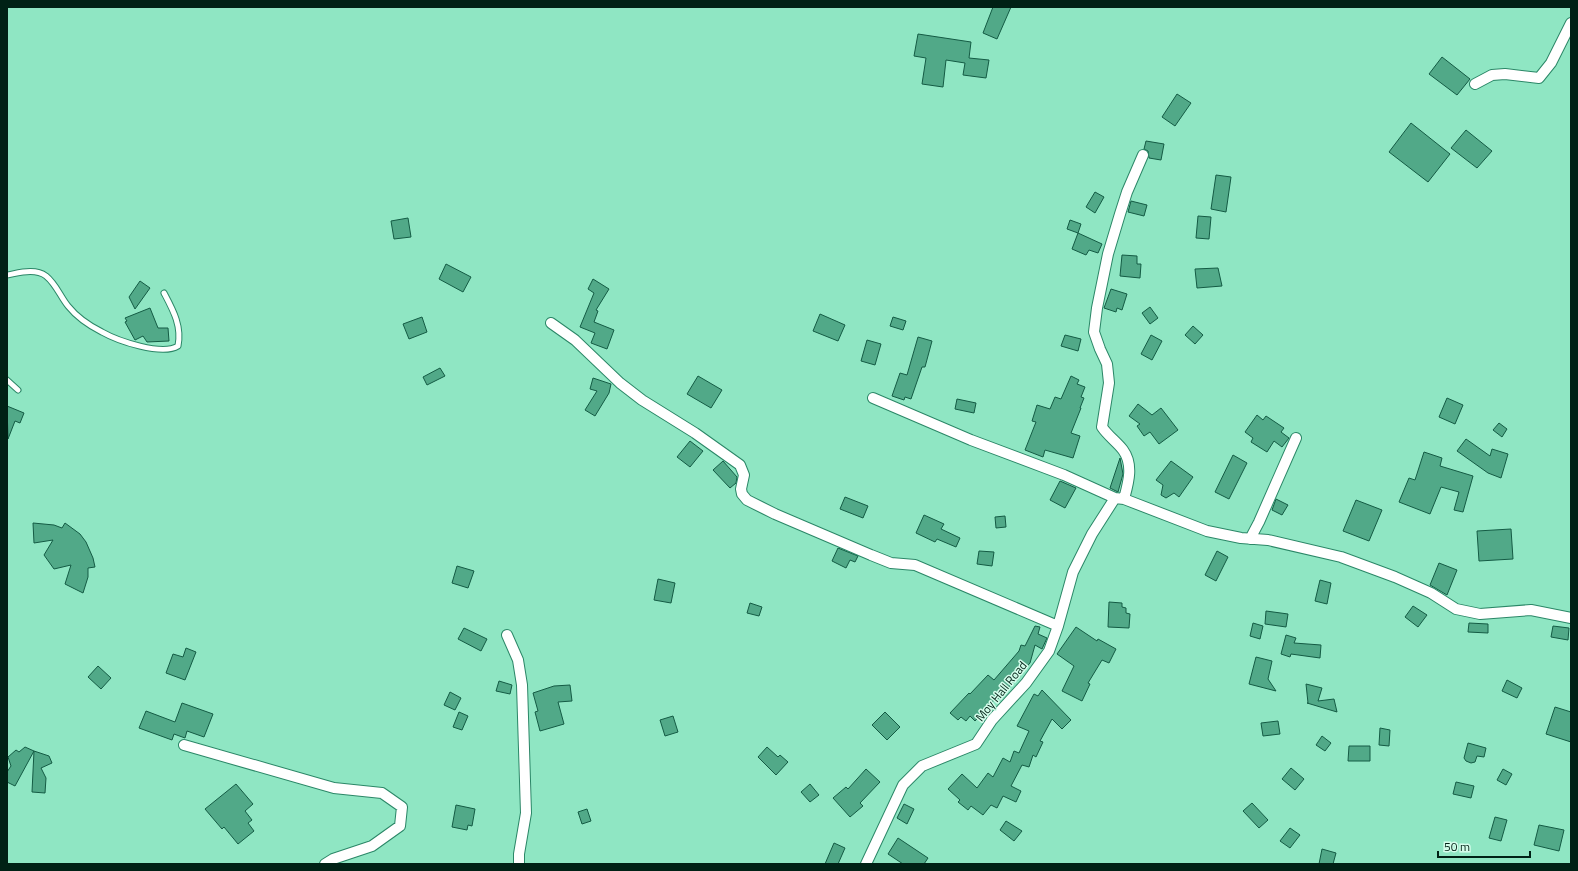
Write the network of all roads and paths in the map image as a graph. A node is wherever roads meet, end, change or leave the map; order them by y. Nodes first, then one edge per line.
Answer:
1 (1571, 23) edge
2 (1475, 84) dead end
3 (1143, 155) dead end
4 (7, 275) edge
5 (164, 293) dead end
6 (552, 323) dead end
7 (7, 380) edge
8 (18, 390) dead end
9 (873, 398) dead end
10 (1296, 438) dead end
11 (1120, 498) junction
12 (1250, 539) junction
13 (1571, 618) edge
14 (1058, 626) junction
15 (507, 635) dead end
16 (184, 746) dead end
17 (324, 864) edge
18 (519, 864) edge
19 (866, 864) edge

1 - 2 street
3 - 11 street, Moy Hall Road
4 - 5 lane
6 - 14 street
7 - 8 lane
9 - 11 street
10 - 12 street
11 - 12 street
11 - 14 street, Moy Hall Road
12 - 13 street
14 - 19 street, Moy Hall Road
15 - 18 street
16 - 17 street

